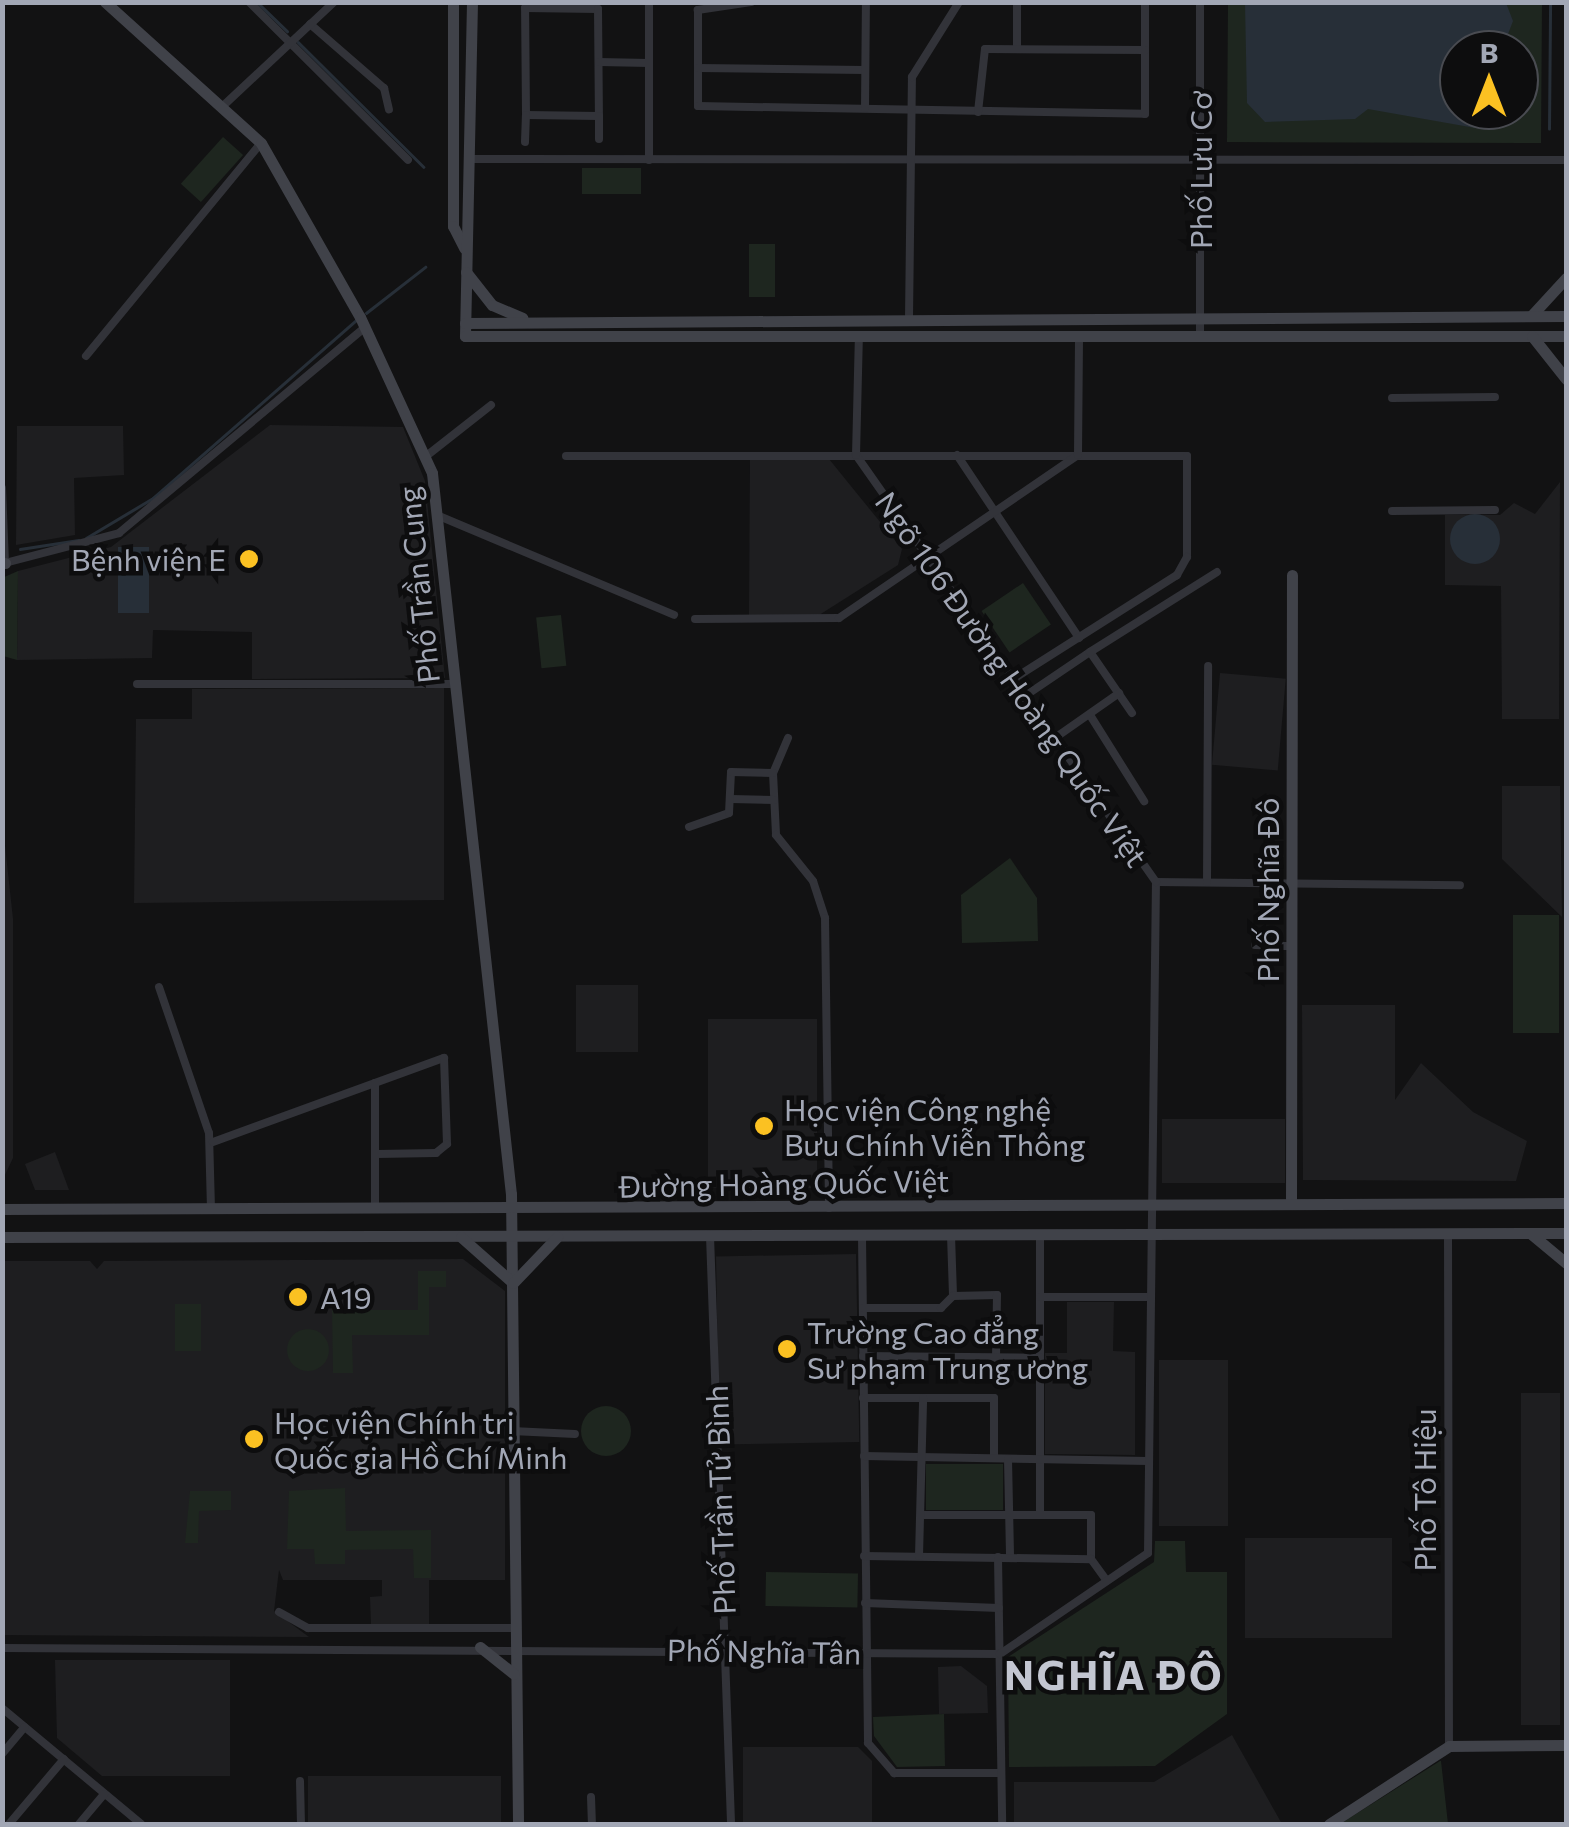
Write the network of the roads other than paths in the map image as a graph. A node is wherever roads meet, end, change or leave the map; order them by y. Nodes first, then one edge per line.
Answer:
1 (105, 2) edge
2 (249, 2) edge
3 (334, 2) edge
4 (453, 2) edge
5 (472, 2) edge
6 (649, 2) edge
7 (751, 2) edge
8 (866, 2) edge
9 (958, 2) edge
10 (1017, 2) edge
11 (1145, 2) edge
12 (1200, 2) edge
13 (525, 5) edge
14 (310, 24) junction
15 (287, 40) junction
16 (1017, 48) junction
17 (1145, 50) junction
18 (599, 62) junction
19 (649, 62) junction
20 (698, 68) junction
21 (865, 70) junction
22 (224, 105) junction
23 (865, 108) junction
24 (910, 108) junction
25 (389, 109) dead end
26 (978, 112) junction
27 (526, 115) junction
28 (599, 116) junction
29 (600, 139) dead end
30 (526, 142) dead end
31 (261, 143) junction
32 (473, 159) junction
33 (408, 160) dead end
34 (649, 160) junction
35 (909, 160) junction
36 (1200, 160) junction
37 (1566, 160) edge
38 (464, 248) junction
39 (464, 269) junction
40 (1566, 278) edge
41 (1531, 316) junction
42 (1566, 316) edge
43 (1200, 317) junction
44 (522, 318) junction
45 (909, 318) junction
46 (363, 323) junction
47 (465, 330) junction
48 (860, 336) junction
49 (1079, 336) junction
50 (1532, 336) junction
51 (1566, 336) edge
52 (1200, 337) junction
53 (86, 356) dead end
54 (1566, 379) edge
55 (1495, 396) dead end
56 (1392, 398) dead end
57 (491, 405) dead end
58 (957, 455) junction
59 (1078, 455) junction
60 (566, 456) dead end
61 (856, 456) junction
62 (425, 457) junction
63 (2, 488) edge
64 (1495, 510) dead end
65 (1392, 511) dead end
66 (994, 512) junction
67 (440, 516) junction
68 (924, 558) junction
69 (4, 563) edge
70 (1217, 572) dead end
71 (1292, 575) dead end
72 (674, 615) dead end
73 (695, 619) dead end
74 (1078, 638) junction
75 (1090, 652) junction
76 (1208, 666) dead end
77 (1010, 681) junction
78 (137, 684) dead end
79 (453, 684) junction
80 (1118, 693) junction
81 (1022, 698) junction
82 (1132, 713) dead end
83 (1090, 714) junction
84 (788, 738) dead end
85 (1052, 740) junction
86 (773, 773) junction
87 (731, 799) junction
88 (774, 800) junction
89 (1144, 801) dead end
90 (689, 827) dead end
91 (1156, 882) junction
92 (1207, 882) junction
93 (1292, 882) junction
94 (1460, 884) dead end
95 (1255, 946) dead end
96 (1292, 946) junction
97 (159, 987) dead end
98 (375, 1083) junction
99 (214, 1142) dead end
100 (377, 1154) junction
101 (1566, 1202) edge
102 (1291, 1204) junction
103 (1152, 1206) junction
104 (830, 1208) junction
105 (2, 1209) edge
106 (211, 1210) junction
107 (375, 1210) junction
108 (512, 1211) junction
109 (1448, 1233) junction
110 (1530, 1233) junction
111 (1566, 1233) edge
112 (1040, 1234) junction
113 (1151, 1234) junction
114 (951, 1235) junction
115 (710, 1236) junction
116 (862, 1236) junction
117 (2, 1237) edge
118 (462, 1237) junction
119 (512, 1237) junction
120 (558, 1237) junction
121 (1566, 1263) edge
122 (513, 1283) junction
123 (953, 1296) junction
124 (1150, 1297) junction
125 (1040, 1298) junction
126 (863, 1308) junction
127 (863, 1356) junction
128 (996, 1358) junction
129 (1040, 1358) junction
130 (864, 1398) junction
131 (923, 1398) junction
132 (512, 1431) junction
133 (576, 1434) dead end
134 (864, 1456) junction
135 (922, 1457) junction
136 (994, 1458) junction
137 (1008, 1458) junction
138 (1040, 1459) junction
139 (1148, 1461) junction
140 (921, 1515) junction
141 (1009, 1515) junction
142 (1040, 1515) junction
143 (864, 1556) junction
144 (919, 1556) junction
145 (998, 1558) junction
146 (1010, 1558) junction
147 (1091, 1559) junction
148 (1107, 1580) junction
149 (865, 1602) junction
150 (999, 1608) junction
151 (279, 1612) dead end
152 (514, 1628) junction
153 (480, 1647) junction
154 (513, 1647) junction
155 (2, 1648) edge
156 (727, 1649) junction
157 (865, 1653) junction
158 (1000, 1654) junction
159 (514, 1674) junction
160 (2, 1708) edge
161 (25, 1727) junction
162 (1566, 1745) edge
163 (1449, 1746) junction
164 (2, 1754) edge
165 (64, 1760) junction
166 (1001, 1773) junction
167 (300, 1781) dead end
168 (104, 1794) junction
169 (591, 1797) dead end
170 (10, 1824) edge
171 (79, 1824) edge
172 (140, 1824) edge
173 (300, 1824) edge
174 (518, 1824) edge
175 (592, 1824) edge
176 (731, 1824) edge
177 (1002, 1824) edge
178 (1329, 1824) edge

1 - 22 main road, Phố Trần Cung
2 - 15 street
3 - 14 street
4 - 38 main road
5 - 32 main road
6 - 19 street
7 - 20 street
8 - 21 street
9 - 24 street
10 - 16 street
11 - 17 street
12 - 36 street, Phố Lưu Cơ
13 - 18 street
13 - 27 street
14 - 15 street
14 - 25 street
15 - 22 street
15 - 33 street
16 - 17 street
16 - 26 street
17 - 26 street
18 - 19 street
18 - 28 street
19 - 34 street
20 - 21 street
20 - 23 street
21 - 23 street
22 - 31 main road, Phố Trần Cung
23 - 24 street
24 - 26 street
24 - 35 street
27 - 28 street
27 - 30 street
28 - 29 street
31 - 46 main road, Phố Trần Cung
31 - 53 street
32 - 34 street
32 - 38 main road
34 - 35 street
35 - 36 street
35 - 45 street
36 - 37 street
36 - 43 street, Phố Lưu Cơ
38 - 39 main road
39 - 44 main road
39 - 47 main road
40 - 41 main road
41 - 42 main road
41 - 43 main road
43 - 45 main road
43 - 52 street, Phố Lưu Cơ
44 - 45 main road
44 - 47 main road
46 - 62 main road, Phố Trần Cung
46 - 69 street
47 - 48 main road
48 - 49 main road
48 - 61 street
49 - 52 main road
49 - 59 street
50 - 51 main road
50 - 52 main road
50 - 54 main road
55 - 56 street
57 - 62 street
58 - 59 street
58 - 61 street
58 - 66 street
59 - 66 street
59 - 74 street
60 - 61 street
61 - 68 street, Ngõ 106 Đường Hoàng Quốc Việt
62 - 67 main road, Phố Trần Cung
63 - 69 street
64 - 65 street
66 - 68 street
66 - 74 street
67 - 72 street
67 - 79 main road, Phố Trần Cung
68 - 73 street
68 - 77 street, Ngõ 106 Đường Hoàng Quốc Việt
70 - 75 street
71 - 93 main road, Phố Nghĩa Đô
74 - 77 street
75 - 80 street
75 - 81 street
76 - 92 street
77 - 81 street, Ngõ 106 Đường Hoàng Quốc Việt
78 - 79 street
79 - 108 main road, Phố Trần Cung
80 - 82 street
80 - 83 street
81 - 85 street, Ngõ 106 Đường Hoàng Quốc Việt
83 - 85 street
83 - 89 street
84 - 86 street
85 - 91 street, Ngõ 106 Đường Hoàng Quốc Việt
86 - 87 street
86 - 88 street
87 - 88 street
87 - 90 street
88 - 104 street
91 - 92 street
91 - 103 street, Ngõ 106 Đường Hoàng Quốc Việt
92 - 93 street
93 - 94 street
93 - 96 main road, Phố Nghĩa Đô
95 - 96 street
96 - 102 main road, Phố Nghĩa Đô
97 - 106 street
98 - 99 street
98 - 100 street
98 - 100 street
100 - 107 street
101 - 102 main road, Đường Hoàng Quốc Việt
102 - 103 main road, Đường Hoàng Quốc Việt
103 - 104 main road, Đường Hoàng Quốc Việt
103 - 113 street
104 - 108 main road, Đường Hoàng Quốc Việt
105 - 106 main road, Đường Hoàng Quốc Việt
106 - 107 main road, Đường Hoàng Quốc Việt
107 - 108 main road, Đường Hoàng Quốc Việt
108 - 119 main road, Phố Trần Cung
109 - 110 main road, Đường Hoàng Quốc Việt
109 - 113 main road, Đường Hoàng Quốc Việt
109 - 163 street, Phố Tô Hiệu
110 - 111 main road, Đường Hoàng Quốc Việt
110 - 121 main road
112 - 113 main road, Đường Hoàng Quốc Việt
112 - 114 main road, Đường Hoàng Quốc Việt
112 - 125 street
113 - 124 street
114 - 116 main road, Đường Hoàng Quốc Việt
114 - 123 street
115 - 116 main road, Đường Hoàng Quốc Việt
115 - 120 main road, Đường Hoàng Quốc Việt
115 - 156 street, Phố Trần Tử Bình
116 - 126 street
117 - 118 main road, Đường Hoàng Quốc Việt
118 - 119 main road, Đường Hoàng Quốc Việt
118 - 122 main road
119 - 120 main road, Đường Hoàng Quốc Việt
119 - 122 main road, Phố Trần Cung
120 - 122 main road
122 - 132 main road, Phố Trần Cung
123 - 126 street
123 - 128 street
124 - 125 street
124 - 139 street
125 - 129 street
126 - 127 street
127 - 128 street
127 - 130 street
128 - 129 street
129 - 138 street
130 - 131 street
130 - 134 street
131 - 135 street
131 - 136 street
132 - 133 street
132 - 152 main road, Phố Trần Cung
134 - 135 street
134 - 143 street
135 - 136 street
135 - 140 street
136 - 137 street
137 - 138 street
137 - 141 street
138 - 139 street
138 - 142 street
139 - 148 street
140 - 141 street
140 - 144 street
141 - 142 street
141 - 146 street
142 - 147 street
143 - 144 street
143 - 149 street
144 - 145 street
145 - 146 street
145 - 150 street
146 - 147 street
147 - 148 street
148 - 158 street
149 - 150 street
149 - 157 street
150 - 158 street
151 - 152 street
152 - 154 main road, Phố Trần Cung
153 - 154 street, Phố Nghĩa Tân
153 - 155 street, Phố Nghĩa Tân
153 - 159 main road
154 - 156 street, Phố Nghĩa Tân
154 - 159 main road, Phố Trần Cung
156 - 157 street, Phố Nghĩa Tân
156 - 176 street, Phố Trần Tử Bình
157 - 158 street, Phố Nghĩa Tân
157 - 166 street
158 - 166 street
159 - 174 main road, Phố Trần Cung
160 - 161 street
161 - 164 street
161 - 165 street
162 - 163 main road
163 - 178 main road
165 - 168 street
165 - 170 street
166 - 177 street
167 - 173 street
168 - 171 street
168 - 172 street
169 - 175 street

